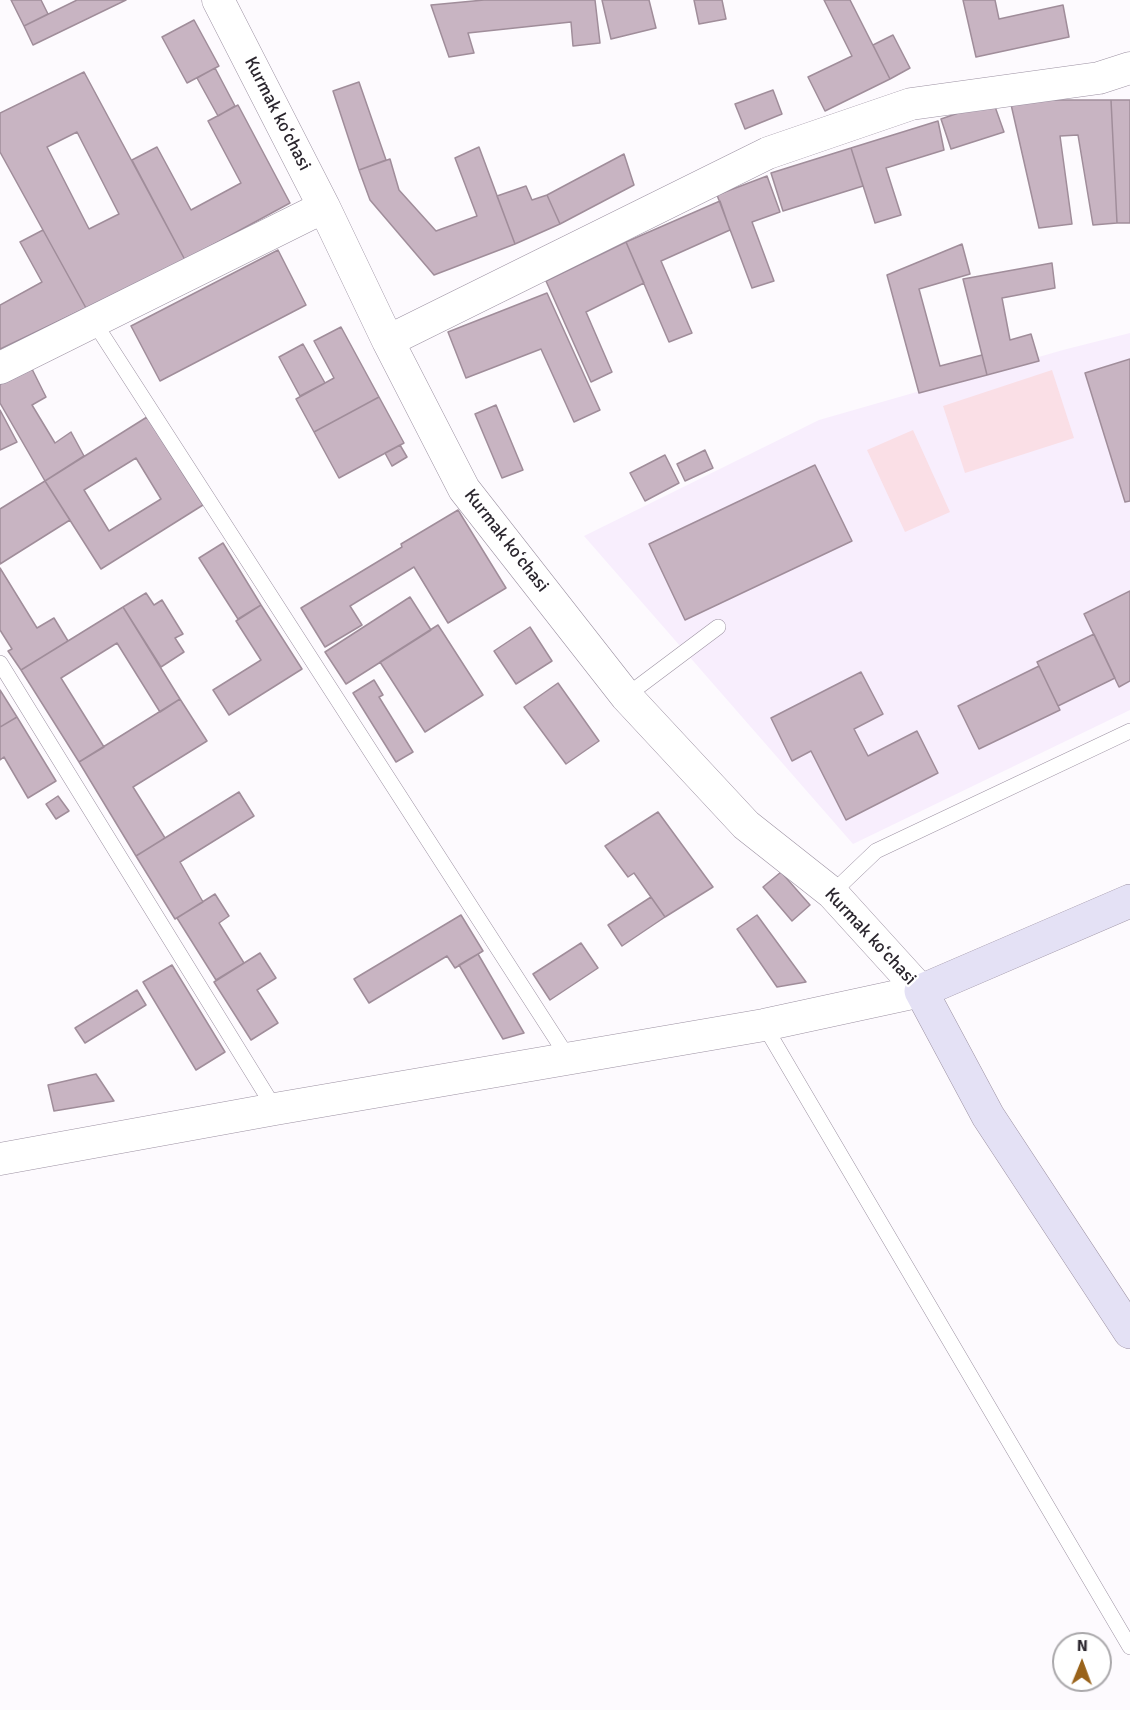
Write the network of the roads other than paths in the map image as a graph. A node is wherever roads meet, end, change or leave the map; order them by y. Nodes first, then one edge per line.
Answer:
1 (218, 0) edge
2 (1130, 69) edge
3 (324, 207) junction
4 (94, 322) junction
5 (388, 341) junction
6 (0, 368) edge
7 (718, 627) dead end
8 (0, 663) edge
9 (626, 696) junction
10 (1130, 731) edge
11 (832, 893) junction
12 (1130, 901) edge
13 (921, 991) junction
14 (764, 1025) junction
15 (569, 1059) junction
16 (275, 1109) junction
17 (0, 1160) edge
18 (1130, 1332) edge
19 (1130, 1647) edge

1 - 3 street, Kurmak koʻchasi
2 - 5 street
3 - 4 street
3 - 5 street, Kurmak koʻchasi
4 - 6 street
4 - 15 lane
5 - 9 street, Kurmak koʻchasi
7 - 9 lane
8 - 16 lane
9 - 11 street, Kurmak koʻchasi
10 - 11 lane
11 - 13 street, Kurmak koʻchasi
12 - 13 main road
13 - 14 street
13 - 18 main road
14 - 15 street
14 - 19 lane
15 - 16 street
16 - 17 street

